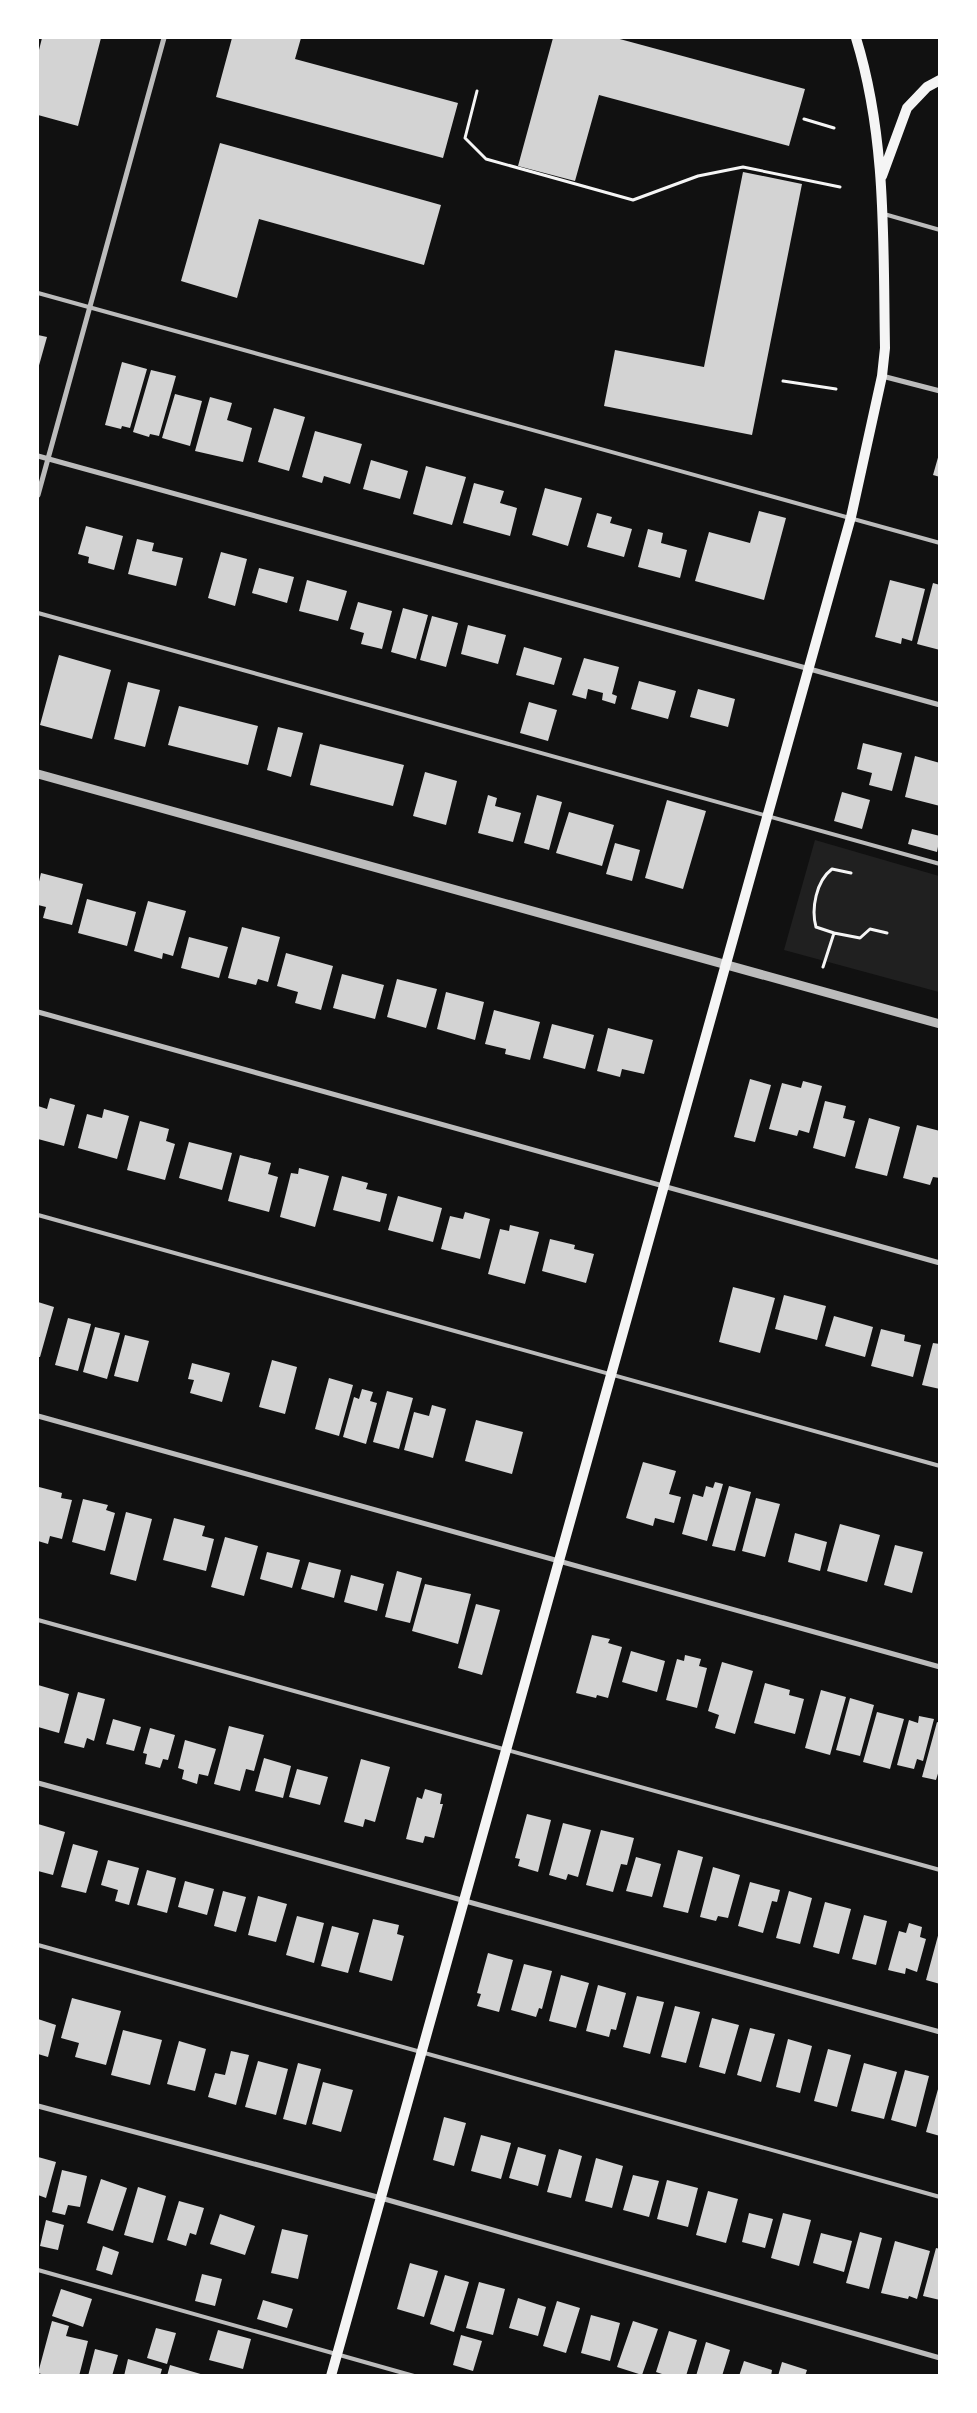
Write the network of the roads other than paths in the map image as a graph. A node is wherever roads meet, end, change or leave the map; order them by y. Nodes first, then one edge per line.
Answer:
1 (164, 38) edge
2 (856, 38) edge
3 (940, 80) edge
4 (881, 179) junction
5 (883, 214) junction
6 (940, 230) edge
7 (38, 293) edge
8 (90, 307) junction
9 (882, 376) junction
10 (940, 392) edge
11 (38, 456) edge
12 (48, 458) junction
13 (38, 495) edge
14 (851, 517) junction
15 (940, 543) edge
16 (38, 613) edge
17 (809, 668) junction
18 (940, 705) edge
19 (38, 774) edge
20 (768, 814) junction
21 (940, 864) edge
22 (726, 965) junction
23 (38, 1012) edge
24 (940, 1024) edge
25 (664, 1187) junction
26 (38, 1215) edge
27 (940, 1263) edge
28 (611, 1376) junction
29 (38, 1416) edge
30 (940, 1466) edge
31 (559, 1563) junction
32 (38, 1620) edge
33 (940, 1668) edge
34 (506, 1751) junction
35 (38, 1783) edge
36 (940, 1870) edge
37 (464, 1901) junction
38 (38, 1945) edge
39 (940, 2032) edge
40 (422, 2052) junction
41 (38, 2106) edge
42 (940, 2197) edge
43 (381, 2198) junction
44 (38, 2270) edge
45 (337, 2354) junction
46 (940, 2358) edge
47 (332, 2376) edge
48 (414, 2376) edge

1 - 8 street
2 - 4 main road
3 - 4 main road
4 - 5 main road
5 - 6 lane
5 - 9 main road
7 - 8 lane
8 - 12 street
8 - 14 lane
9 - 10 street
9 - 14 main road
11 - 12 street
12 - 13 street
12 - 17 street
14 - 15 lane
14 - 17 main road
16 - 20 lane
17 - 18 street
17 - 20 main road
19 - 22 street
20 - 21 lane
20 - 22 main road
22 - 24 street
22 - 25 main road
23 - 25 street
25 - 27 street
25 - 28 main road
26 - 28 lane
28 - 30 lane
28 - 31 main road
29 - 31 street
31 - 33 street
31 - 34 main road
32 - 34 lane
34 - 36 lane
34 - 37 main road
35 - 37 street
37 - 39 street
37 - 40 main road
38 - 40 lane
40 - 42 lane
40 - 43 main road
41 - 43 street
43 - 45 main road
43 - 46 street
44 - 45 lane
45 - 47 main road
45 - 48 lane

